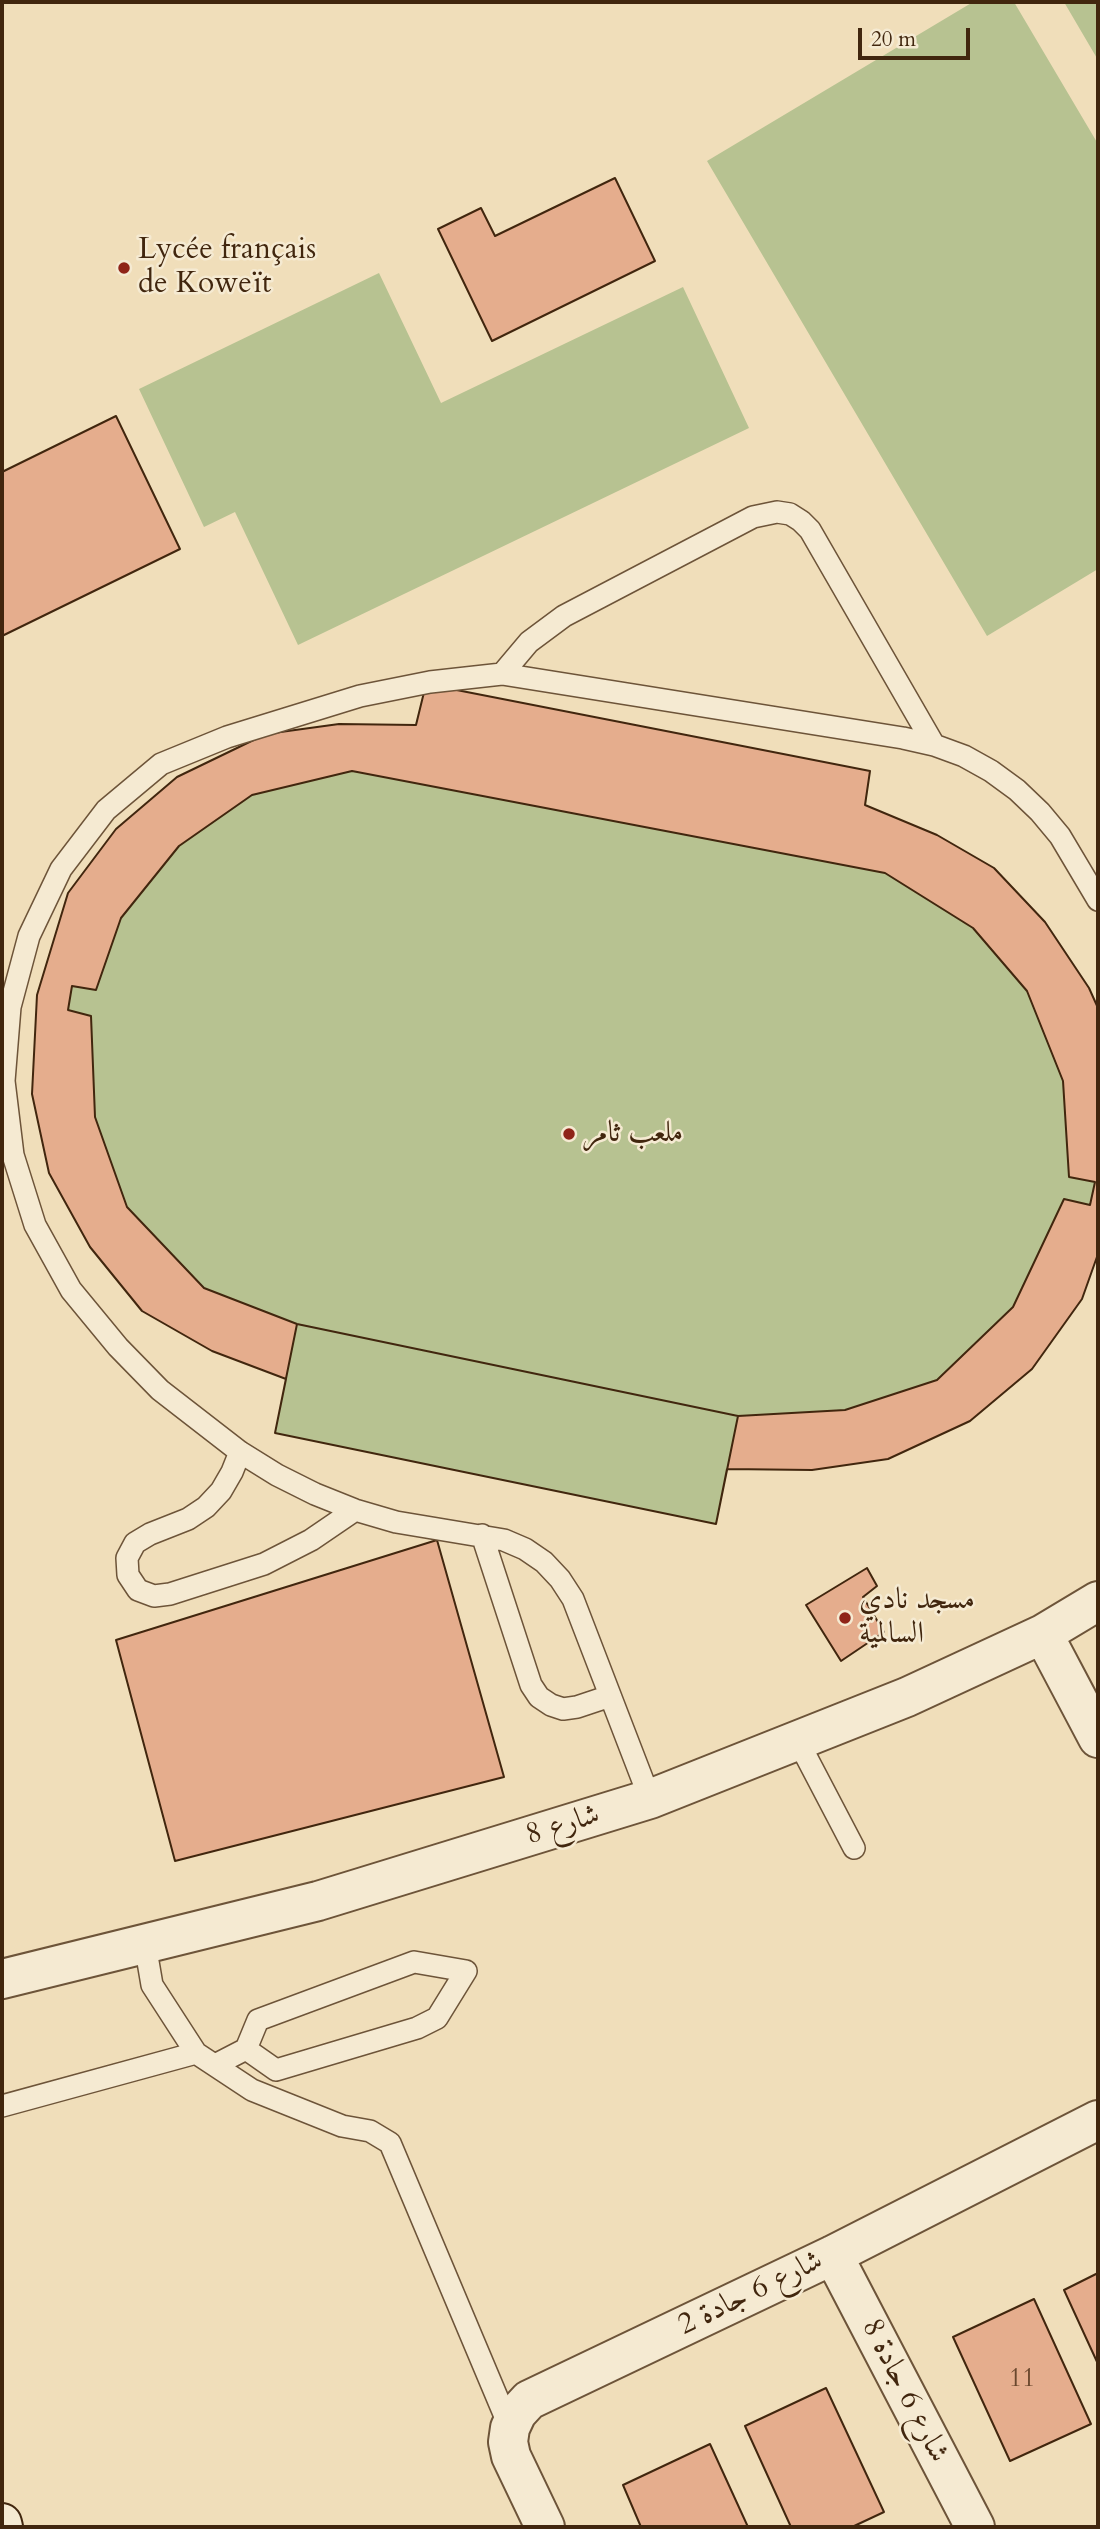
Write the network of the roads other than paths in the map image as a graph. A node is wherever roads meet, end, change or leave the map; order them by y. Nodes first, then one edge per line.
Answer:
1 (502, 674) junction
2 (934, 745) junction
3 (1098, 900) edge
4 (240, 1451) junction
5 (355, 1510) junction
6 (482, 1535) junction
7 (1098, 1601) edge
8 (1043, 1634) junction
9 (610, 1696) junction
10 (1098, 1738) edge
11 (798, 1741) junction
12 (650, 1799) junction
13 (854, 1848) dead end
14 (145, 1944) junction
15 (2, 1979) edge
16 (246, 2049) junction
17 (196, 2053) junction
18 (215, 2065) junction
19 (2, 2106) edge
20 (1098, 2120) edge
21 (834, 2255) junction
22 (510, 2428) junction
23 (545, 2527) edge
24 (975, 2527) edge

1 - 2 lane
1 - 2 lane
1 - 4 lane
2 - 3 lane
4 - 5 lane
4 - 5 lane
5 - 6 lane
6 - 9 lane
6 - 9 lane
7 - 8 street, شارع 8
8 - 10 street
8 - 11 street, شارع 8
9 - 12 lane
11 - 12 street, شارع 8
11 - 13 lane
12 - 14 street, شارع 8
14 - 15 street, شارع 8
14 - 17 lane
16 - 16 lane
16 - 18 lane
17 - 18 lane
17 - 19 lane
18 - 22 lane
20 - 21 street, شارع 6 جادة 2
21 - 22 street, شارع 6 جادة 2
21 - 24 street, شارع 6 جادة 8
22 - 23 street

